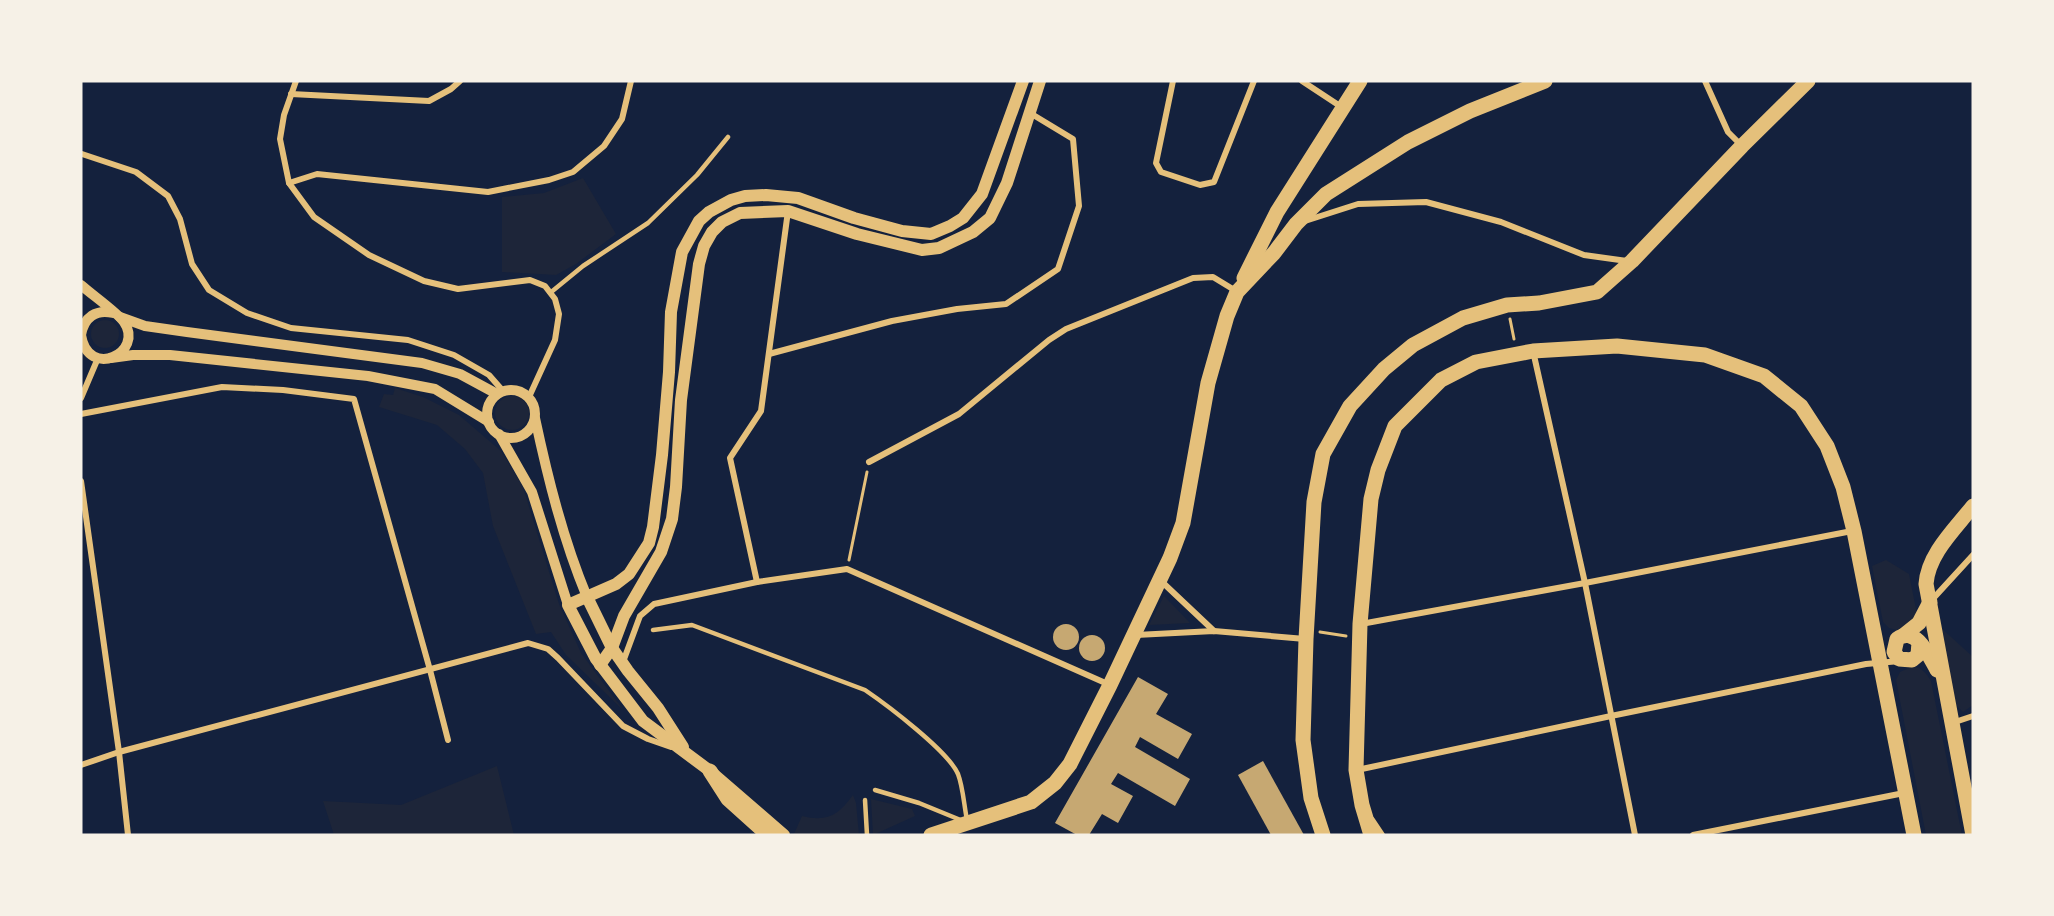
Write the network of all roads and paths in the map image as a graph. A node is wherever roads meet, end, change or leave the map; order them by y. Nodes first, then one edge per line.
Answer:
1 (296, 81) edge
2 (460, 81) edge
3 (631, 81) edge
4 (1023, 81) edge
5 (1040, 81) edge
6 (1173, 81) edge
7 (1254, 81) edge
8 (1302, 81) edge
9 (1360, 81) edge
10 (1545, 81) edge
11 (1705, 81) edge
12 (1808, 81) edge
13 (291, 94) junction
14 (1343, 108) junction
15 (1030, 113) junction
16 (728, 137) dead end
17 (1742, 146) junction
18 (82, 154) edge
19 (289, 183) junction
20 (788, 211) junction
21 (1296, 224) junction
22 (1632, 261) junction
23 (81, 285) edge
24 (1237, 292) junction
25 (550, 293) junction
26 (1507, 306) junction
27 (117, 315) junction
28 (81, 335) edge
29 (1533, 351) junction
30 (769, 354) junction
31 (1517, 354) junction
32 (98, 358) junction
33 (111, 358) junction
34 (500, 393) junction
35 (529, 397) junction
36 (81, 398) edge
37 (81, 414) edge
38 (535, 418) junction
39 (489, 423) junction
40 (499, 435) junction
41 (869, 462) joint
42 (81, 481) edge
43 (1973, 506) edge
44 (1854, 531) junction
45 (1973, 555) edge
46 (847, 569) junction
47 (1159, 580) junction
48 (757, 582) junction
49 (1585, 583) junction
50 (587, 597) junction
51 (1930, 602) junction
52 (568, 605) junction
53 (1869, 608) junction
54 (653, 630) dead end
55 (1214, 631) junction
56 (1360, 631) junction
57 (1306, 635) junction
58 (1132, 636) junction
59 (1900, 637) junction
60 (612, 648) junction
61 (1916, 652) junction
62 (1877, 658) junction
63 (623, 663) junction
64 (600, 665) junction
65 (430, 670) junction
66 (1110, 685) junction
67 (1611, 716) junction
68 (1973, 716) edge
69 (1951, 723) junction
70 (448, 740) dead end
71 (119, 752) junction
72 (687, 753) junction
73 (81, 765) edge
74 (1356, 770) junction
75 (710, 771) junction
76 (875, 790) dead end
77 (1906, 792) junction
78 (866, 800) dead end
79 (968, 823) junction
80 (128, 835) edge
81 (768, 835) edge
82 (784, 835) edge
83 (867, 835) edge
84 (931, 835) edge
85 (1323, 835) edge
86 (1373, 835) edge
87 (1635, 835) edge
88 (1693, 835) edge
89 (1914, 835) edge
90 (1973, 835) edge

1 - 13 street
2 - 13 street
3 - 19 street
4 - 50 main road
5 - 15 main road
6 - 7 street
8 - 14 street
9 - 14 main road
10 - 21 main road
11 - 17 street
12 - 17 main road
13 - 19 street
14 - 24 main road
15 - 20 main road
15 - 30 street
16 - 25 lane
17 - 22 main road
18 - 34 street
19 - 25 street
20 - 30 street
20 - 60 main road
21 - 22 street
21 - 24 main road
22 - 26 main road
23 - 27 street
24 - 41 street
24 - 47 main road
25 - 35 street
26 - 31 path
26 - 57 main road
27 - 28 street
27 - 33 street
27 - 34 street
28 - 32 street
29 - 31 main road
29 - 44 main road
29 - 49 street
30 - 48 street
31 - 56 main road
32 - 33 street
32 - 36 street
33 - 39 street
34 - 35 street
34 - 39 street
35 - 38 street
37 - 65 street
38 - 40 street
38 - 50 street
39 - 40 street
40 - 52 street
41 - 46 path
42 - 71 street
43 - 51 main road
44 - 49 street
44 - 53 main road
45 - 51 street
46 - 48 street
46 - 66 street
47 - 55 street
47 - 58 main road
48 - 63 street
49 - 56 street
49 - 67 street
50 - 52 main road
50 - 60 main road
51 - 59 main road
51 - 61 main road
52 - 64 main road
53 - 59 main road
53 - 62 main road
54 - 79 lane
55 - 57 street
55 - 58 street
56 - 57 path
56 - 74 main road
57 - 85 main road
58 - 66 main road
59 - 61 main road
59 - 61 main road
59 - 62 street
60 - 63 main road
60 - 64 main road
61 - 62 main road
61 - 69 main road
62 - 67 street
62 - 77 main road
63 - 72 main road
64 - 72 main road
65 - 70 street
65 - 71 street
65 - 72 street
66 - 79 main road
67 - 74 street
67 - 87 street
68 - 69 street
69 - 90 main road
71 - 73 street
71 - 80 street
72 - 75 main road
74 - 86 main road
75 - 81 main road
75 - 82 main road
76 - 79 lane
77 - 88 street
77 - 89 main road
78 - 83 lane
79 - 84 main road

